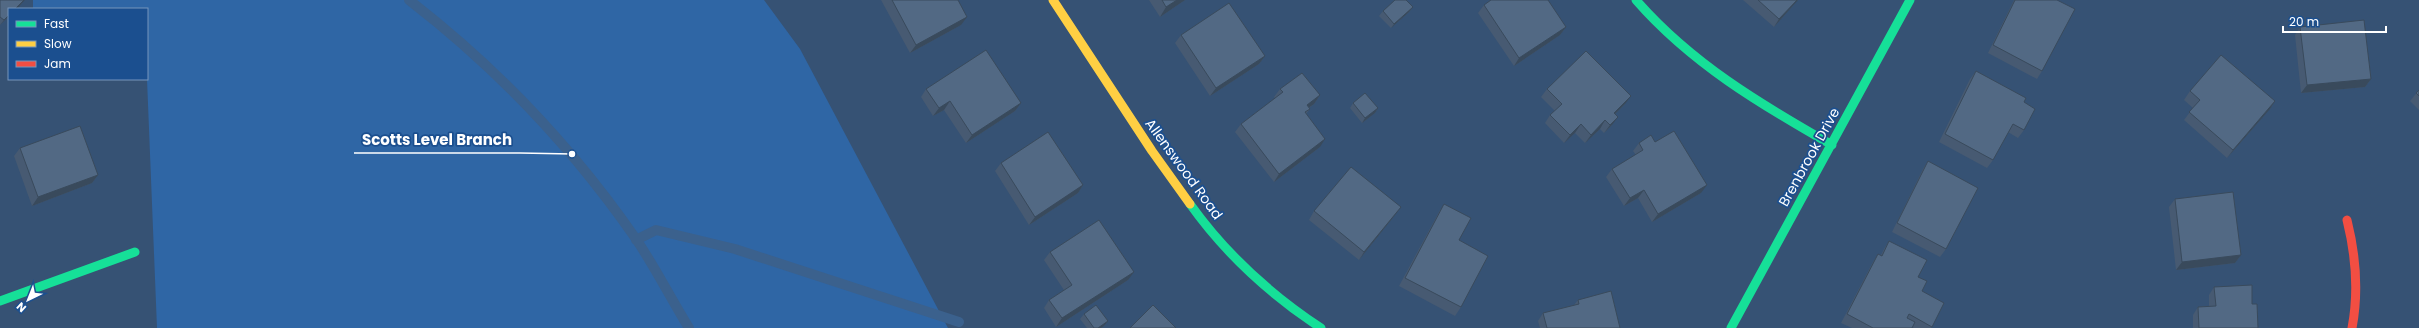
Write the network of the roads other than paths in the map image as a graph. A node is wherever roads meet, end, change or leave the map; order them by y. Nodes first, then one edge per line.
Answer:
1 (1053, 0) edge
2 (1636, 0) edge
3 (1910, 0) edge
4 (1832, 145) junction
5 (2347, 220) dead end
6 (135, 252) dead end
7 (0, 301) edge
8 (1321, 328) edge
9 (1731, 328) edge
10 (2352, 328) edge

1 - 8 street, Allenswood Road
2 - 4 street
3 - 4 street, Brenbrook Drive
4 - 9 street, Brenbrook Drive
5 - 10 street
6 - 7 street

